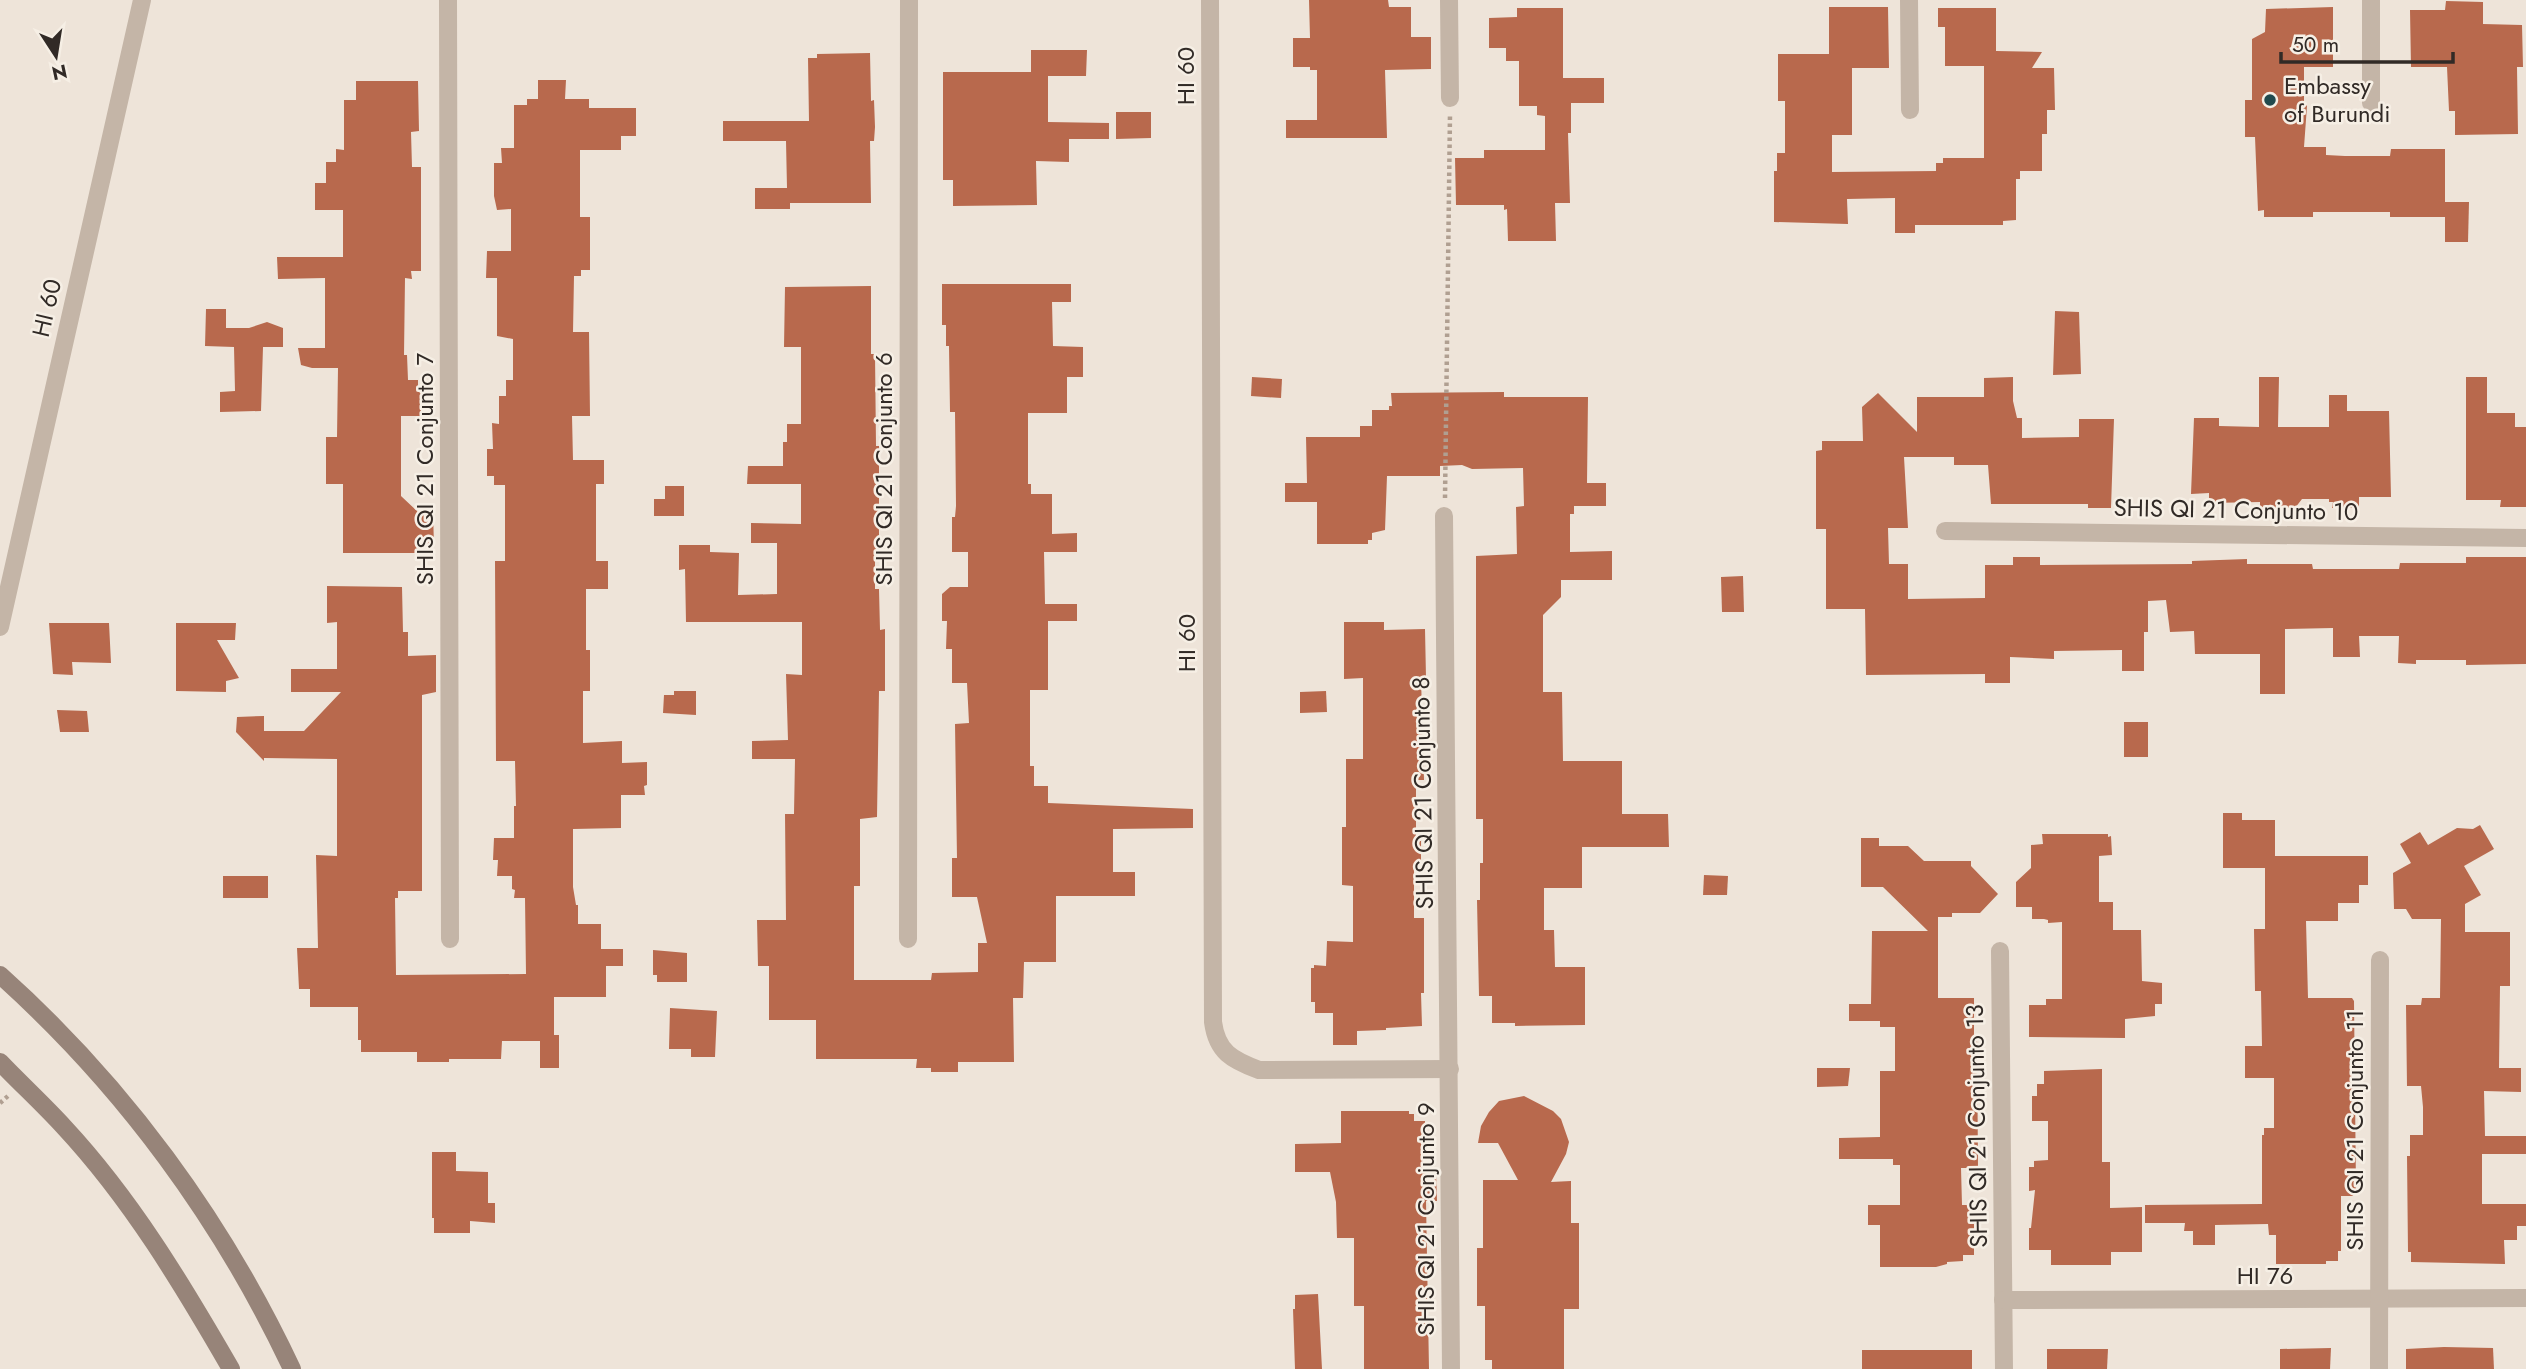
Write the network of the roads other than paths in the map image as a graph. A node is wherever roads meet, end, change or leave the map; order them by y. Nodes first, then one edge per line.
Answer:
1 (142, 0) edge
2 (448, 0) edge
3 (909, 0) edge
4 (1210, 0) edge
5 (1450, 0) edge
6 (1909, 0) edge
7 (2371, 0) edge
8 (1450, 98) road end
9 (2371, 103) dead end
10 (1910, 110) dead end
11 (1444, 516) road end
12 (1945, 531) dead end
13 (2526, 538) edge
14 (0, 627) edge
15 (450, 939) dead end
16 (908, 939) dead end
17 (2000, 951) dead end
18 (2381, 960) dead end
19 (0, 975) edge
20 (0, 1062) edge
21 (1450, 1069) junction
22 (2526, 1298) edge
23 (2003, 1300) junction
24 (2379, 1300) junction
25 (231, 1369) edge
26 (292, 1369) edge
27 (1451, 1369) edge
28 (2004, 1369) edge
29 (2379, 1369) edge

1 - 14 street, HI 60
2 - 15 street, SHIS QI 21 Conjunto 7
3 - 16 street, SHIS QI 21 Conjunto 6
4 - 21 street, HI 60
5 - 8 street
6 - 10 street
7 - 9 street
11 - 21 street, SHIS QI 21 Conjunto 8
12 - 13 street, SHIS QI 21 Conjunto 10
17 - 23 street, SHIS QI 21 Conjunto 13
18 - 24 street, SHIS QI 21 Conjunto 11
19 - 26 main road
20 - 25 main road
21 - 27 street, SHIS QI 21 Conjunto 9
22 - 24 street, HI 76
23 - 24 street, HI 76
23 - 28 street, SHIS QI 21 Conjunto 13
24 - 29 street, SHIS QI 21 Conjunto 11

